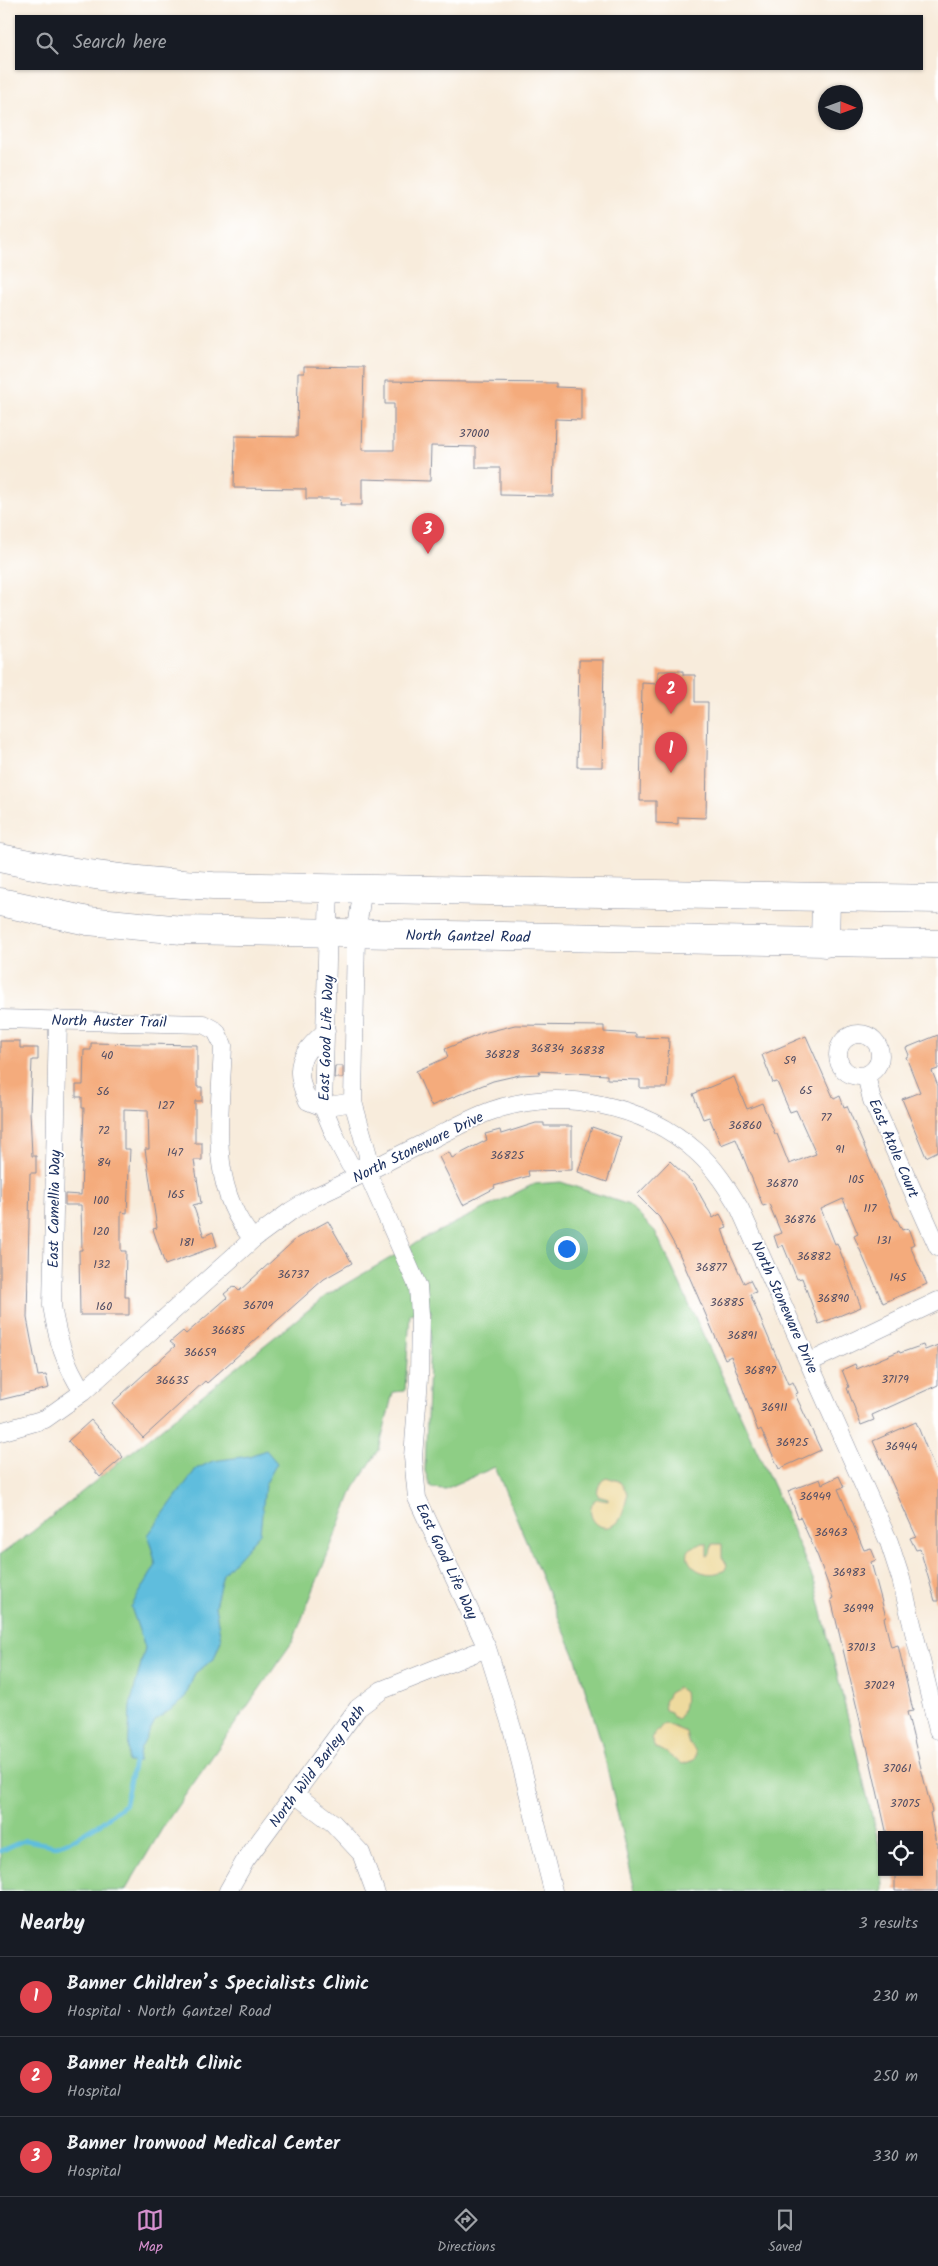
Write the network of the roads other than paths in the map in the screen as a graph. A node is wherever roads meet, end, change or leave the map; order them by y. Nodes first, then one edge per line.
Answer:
1 (0, 858) edge
2 (329, 888) junction
3 (363, 888) junction
4 (826, 897) junction
5 (938, 899) edge
6 (0, 902) edge
7 (329, 934) junction
8 (356, 934) junction
9 (825, 943) junction
10 (938, 944) edge
11 (0, 1019) edge
12 (58, 1020) junction
13 (326, 1030) junction
14 (866, 1075) dead end
15 (352, 1102) junction
16 (324, 1107) junction
17 (367, 1172) junction
18 (253, 1239) junction
19 (938, 1247) edge
20 (938, 1301) edge
21 (810, 1362) junction
22 (83, 1392) junction
23 (0, 1432) edge
24 (487, 1648) junction
25 (938, 1730) edge
26 (296, 1795) junction
27 (228, 1891) edge
28 (375, 1891) edge
29 (552, 1891) edge

1 - 2 main road
2 - 3 main road
2 - 7 street, East Good Life Way
3 - 4 main road
3 - 8 street, East Good Life Way
4 - 5 main road
4 - 9 main road
6 - 7 main road, North Gantzel Road
7 - 8 main road, North Gantzel Road
7 - 13 street, East Good Life Way
8 - 9 main road, North Gantzel Road
8 - 15 street, East Good Life Way
9 - 10 main road, North Gantzel Road
11 - 12 street, North Auster Trail
12 - 18 street, North Auster Trail
12 - 22 street, East Camellia Way
13 - 16 street, East Good Life Way
13 - 16 street
14 - 19 street, East Atole Court
15 - 16 street
15 - 17 street, East Good Life Way
16 - 17 street, East Good Life Way
17 - 18 street, North Stoneware Drive
17 - 21 street, North Stoneware Drive
17 - 24 street, East Good Life Way
18 - 22 street, North Stoneware Drive
20 - 21 street
21 - 25 street, North Stoneware Drive
22 - 23 street, North Stoneware Drive
24 - 26 street, North Wild Barley Path
24 - 29 street, East Good Life Way
26 - 27 street, North Wild Barley Path
26 - 28 street

